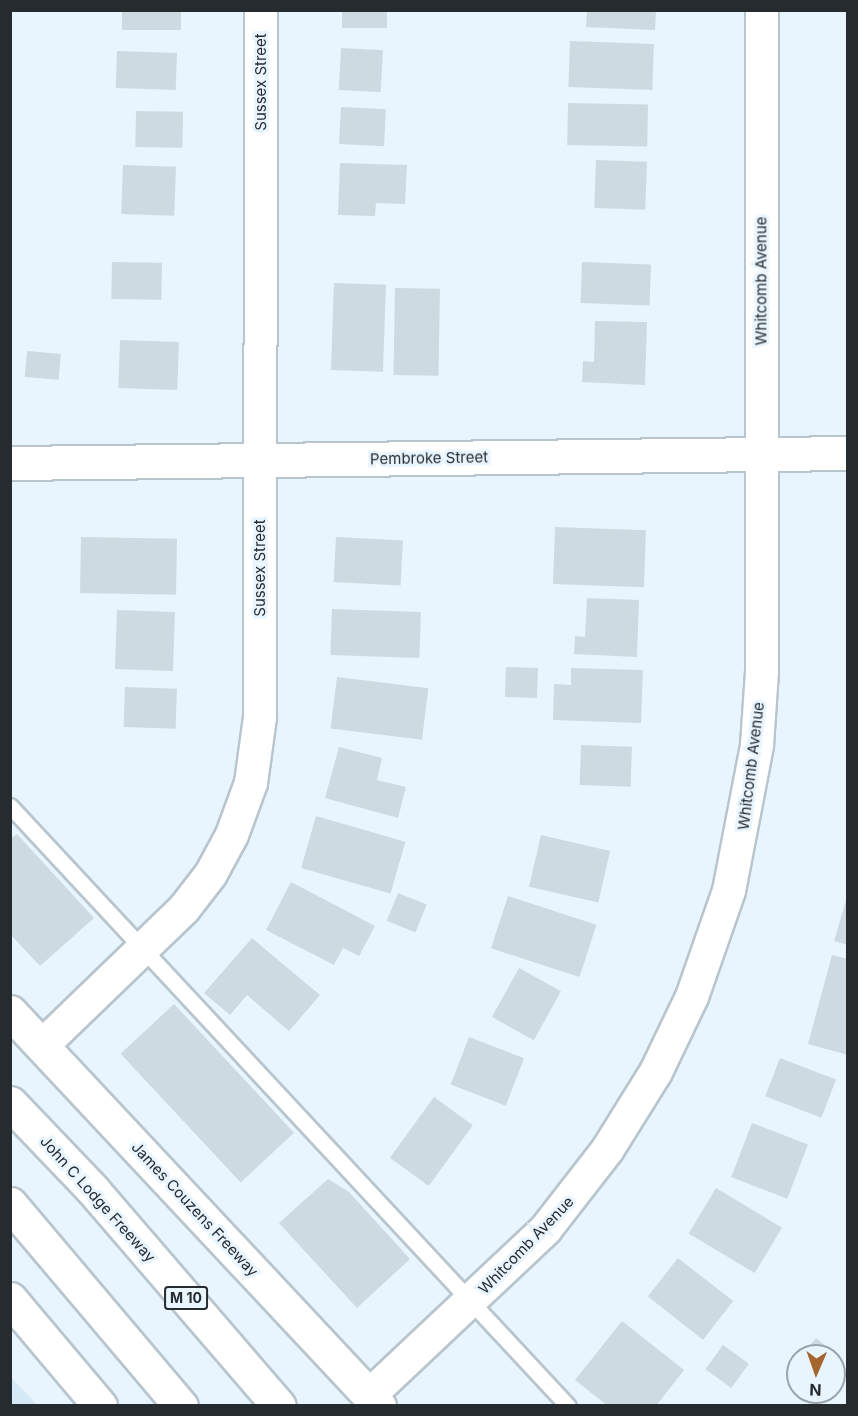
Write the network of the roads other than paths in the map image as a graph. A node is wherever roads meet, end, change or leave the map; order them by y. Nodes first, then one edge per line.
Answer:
1 (261, 10) edge
2 (762, 10) edge
3 (848, 453) edge
4 (760, 454) junction
5 (259, 460) junction
6 (10, 464) edge
7 (10, 806) edge
8 (142, 949) junction
9 (10, 1012) edge
10 (42, 1046) junction
11 (10, 1103) edge
12 (10, 1204) edge
13 (10, 1299) edge
14 (472, 1302) junction
15 (375, 1400) edge
16 (100, 1406) edge
17 (181, 1406) edge
18 (279, 1406) edge
19 (568, 1406) edge

1 - 5 street, Sussex Street
2 - 4 street, Whitcomb Avenue
3 - 4 main road, Pembroke Street
4 - 5 main road, Pembroke Street
4 - 14 street, Whitcomb Avenue
5 - 6 main road, Pembroke Street
5 - 8 street, Sussex Street
7 - 8 lane
8 - 10 street, Sussex Street
8 - 14 lane
9 - 10 main road, James Couzens Freeway
10 - 15 main road, James Couzens Freeway
11 - 18 main road, John C Lodge Freeway / M 10
12 - 17 main road
13 - 16 main road
14 - 15 street, Whitcomb Avenue
14 - 19 lane

